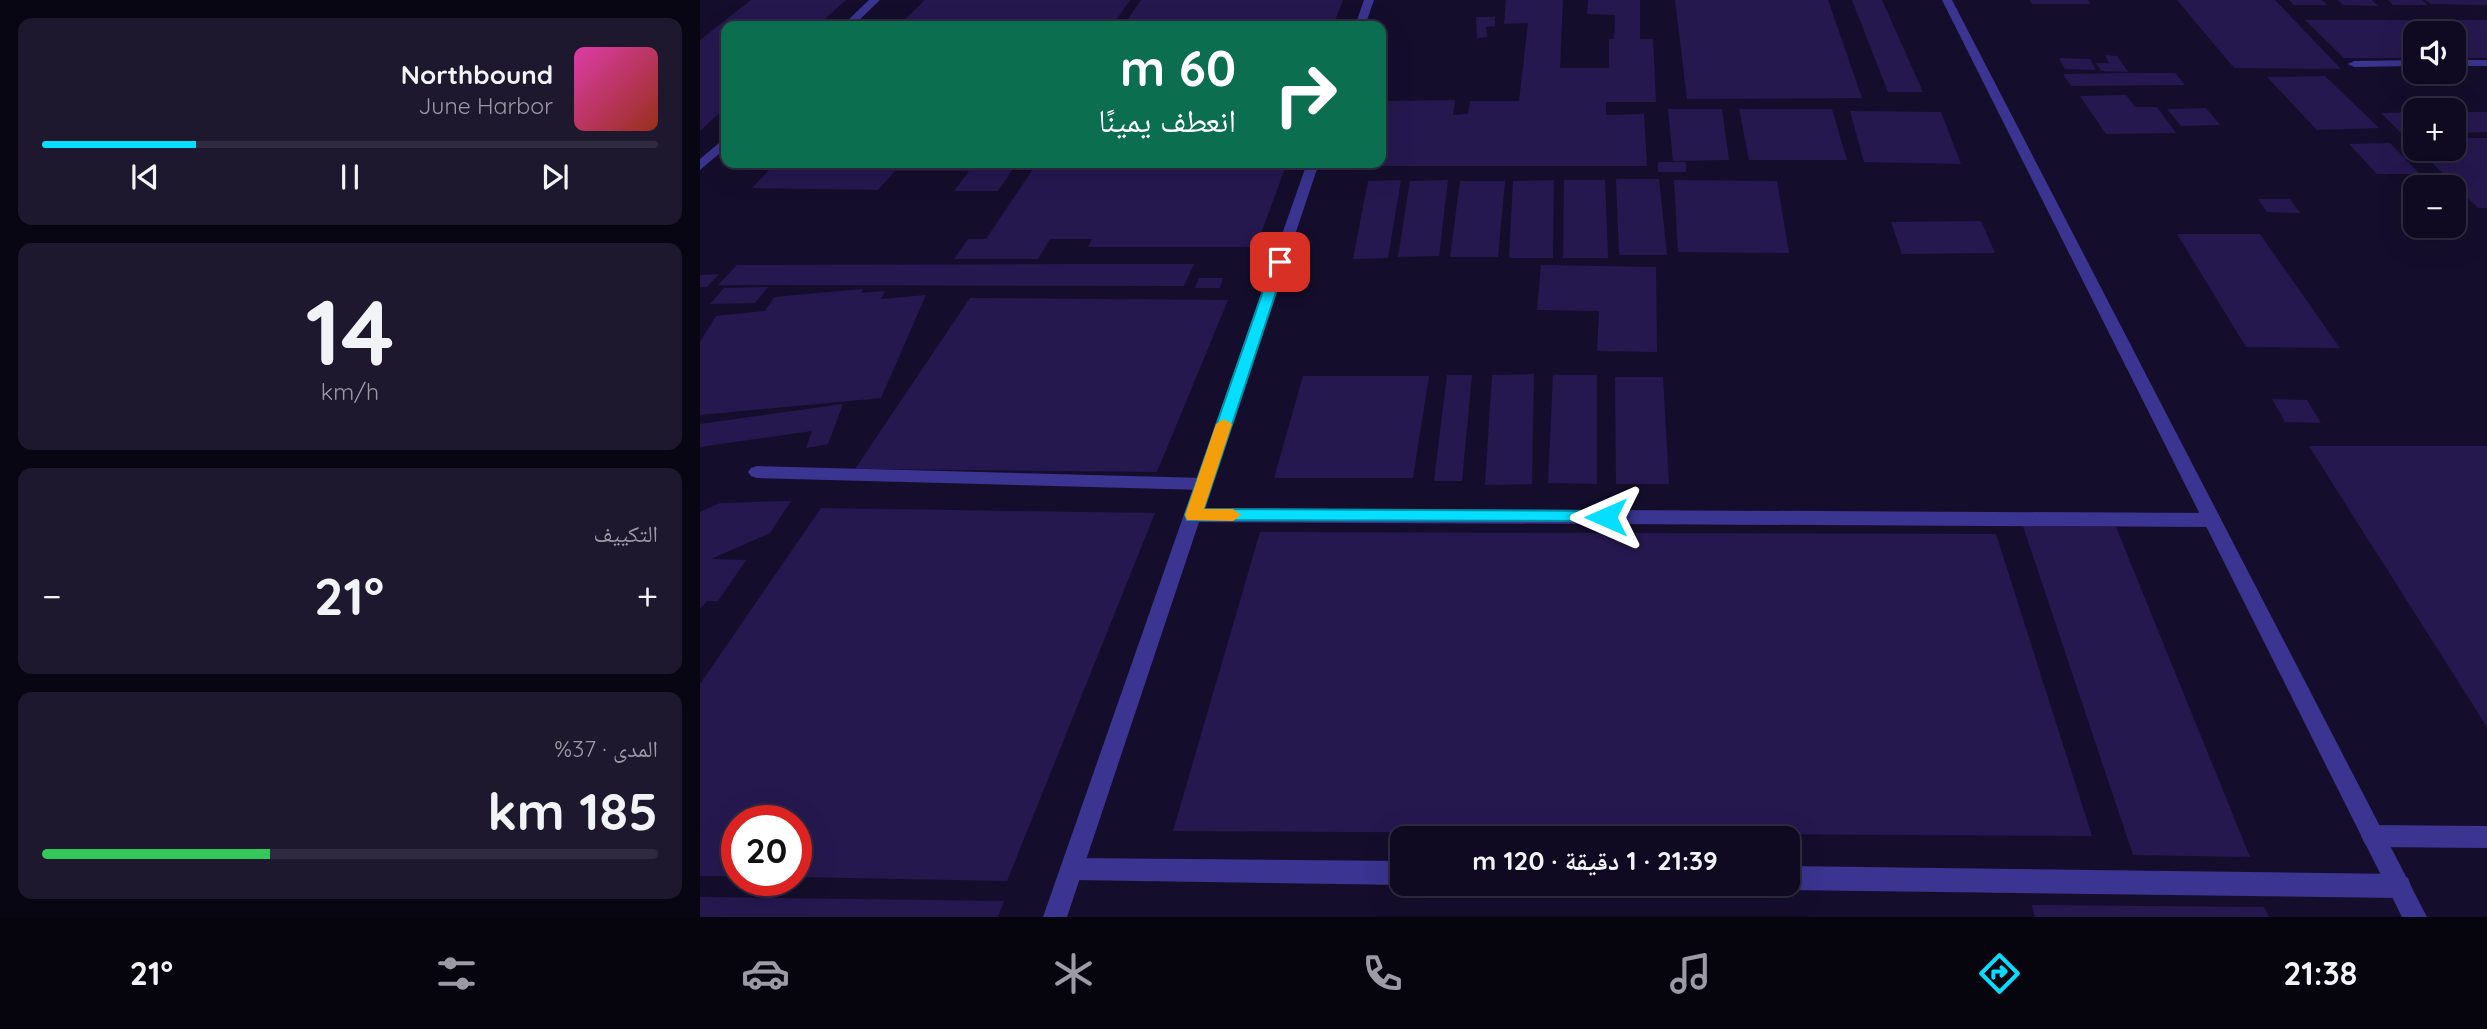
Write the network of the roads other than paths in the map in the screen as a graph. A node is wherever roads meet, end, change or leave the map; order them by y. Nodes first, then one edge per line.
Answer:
1 (875, 0) edge
2 (1369, 0) edge
3 (1947, 0) edge
4 (852, 21) edge
5 (1362, 21) edge
6 (2403, 63) edge
7 (2466, 63) edge
8 (2487, 63) edge
9 (2354, 64) dead end
10 (721, 146) edge
11 (700, 166) edge
12 (1311, 168) edge
13 (757, 472) dead end
14 (1204, 484) junction
15 (1193, 515) junction
16 (2212, 520) junction
17 (2373, 836) junction
18 (2487, 837) edge
19 (1072, 869) junction
20 (1390, 873) edge
21 (1800, 878) edge
22 (2399, 886) junction
23 (1055, 917) edge
24 (2415, 917) edge

1 - 4 street
2 - 5 street
3 - 16 street
6 - 9 street
7 - 8 street
10 - 11 street
12 - 14 street
13 - 14 street
14 - 15 street
15 - 16 street
15 - 19 street
16 - 17 street
17 - 18 street
17 - 22 street
19 - 20 street
19 - 23 street
21 - 22 street
22 - 24 street

